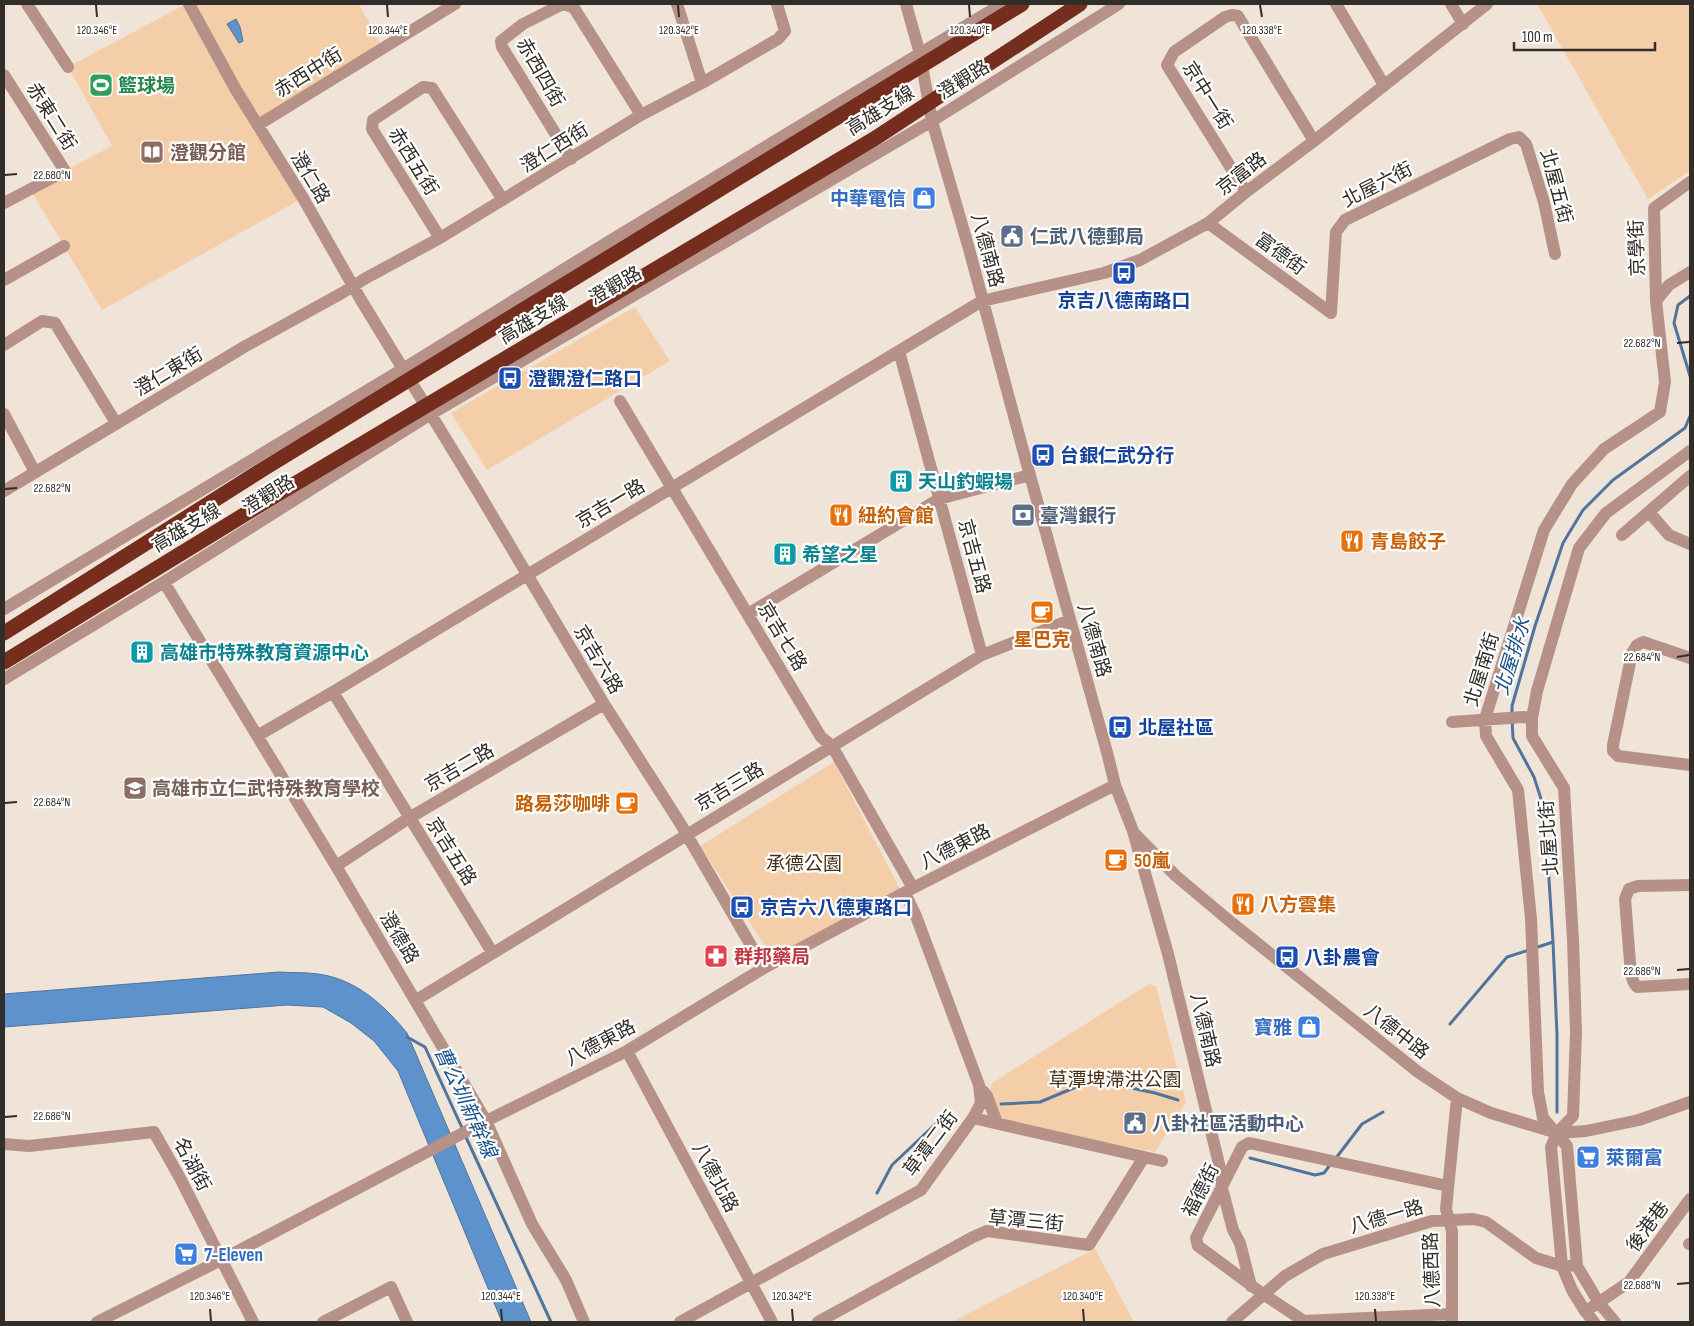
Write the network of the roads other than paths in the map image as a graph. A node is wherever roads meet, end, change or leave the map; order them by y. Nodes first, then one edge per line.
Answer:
1 (27, 4) edge
2 (189, 4) edge
3 (455, 4) edge
4 (563, 4) edge
5 (677, 4) edge
6 (778, 4) edge
7 (906, 4) edge
8 (1002, 4) edge
9 (1022, 4) edge
10 (1080, 4) edge
11 (1119, 4) edge
12 (1336, 4) edge
13 (1451, 4) edge
14 (1487, 4) edge
15 (1464, 24) junction
16 (920, 54) junction
17 (68, 67) dead end
18 (4, 75) edge
19 (702, 83) junction
20 (1384, 86) junction
21 (641, 115) junction
22 (932, 121) junction
23 (258, 125) junction
24 (1314, 141) junction
25 (571, 159) junction
26 (1431, 178) joint
27 (1690, 182) edge
28 (1246, 192) junction
29 (503, 200) junction
30 (4, 203) edge
31 (1208, 223) junction
32 (440, 238) junction
33 (64, 246) dead end
34 (1555, 254) dead end
35 (1690, 272) edge
36 (4, 280) edge
37 (353, 286) junction
38 (982, 301) junction
39 (1656, 301) junction
40 (1330, 313) joint
41 (4, 345) edge
42 (899, 351) junction
43 (403, 369) junction
44 (620, 401) dead end
45 (4, 414) edge
46 (431, 414) junction
47 (116, 423) junction
48 (1690, 451) edge
49 (35, 472) junction
50 (1030, 475) junction
51 (1690, 476) edge
52 (672, 488) junction
53 (4, 491) edge
54 (939, 499) junction
55 (1649, 512) junction
56 (1622, 535) dead end
57 (1689, 543) edge
58 (527, 574) junction
59 (164, 582) junction
60 (4, 609) edge
61 (748, 614) junction
62 (1070, 620) junction
63 (4, 633) edge
64 (982, 654) junction
65 (1690, 658) edge
66 (4, 662) edge
67 (4, 679) edge
68 (333, 692) junction
69 (604, 704) junction
70 (1528, 717) junction
71 (1490, 719) junction
72 (1452, 722) dead end
73 (257, 736) junction
74 (832, 746) junction
75 (1690, 765) edge
76 (1115, 785) junction
77 (409, 818) junction
78 (1133, 831) junction
79 (686, 835) junction
80 (336, 866) junction
81 (1690, 885) edge
82 (909, 890) junction
83 (492, 952) junction
84 (764, 968) junction
85 (1690, 984) edge
86 (416, 1000) junction
87 (627, 1051) junction
88 (979, 1085) junction
89 (1458, 1098) junction
90 (1690, 1102) edge
91 (973, 1118) junction
92 (486, 1121) junction
93 (997, 1123) junction
94 (1558, 1133) junction
95 (4, 1144) edge
96 (1144, 1157) junction
97 (1162, 1161) dead end
98 (1448, 1186) junction
99 (1222, 1188) junction
100 (1690, 1199) edge
101 (1448, 1220) junction
102 (221, 1260) junction
103 (1562, 1266) junction
104 (1577, 1266) junction
105 (751, 1283) junction
106 (1251, 1286) junction
107 (1263, 1294) junction
108 (1599, 1303) junction
109 (1585, 1311) junction
110 (1451, 1318) edge
111 (97, 1322) edge
112 (253, 1322) edge
113 (323, 1322) edge
114 (407, 1322) edge
115 (584, 1322) edge
116 (680, 1322) edge
117 (772, 1322) edge
118 (818, 1322) edge
119 (1232, 1322) edge
120 (1594, 1322) edge
121 (1615, 1322) edge

1 - 17 street
2 - 23 street, 澄仁路
3 - 23 street, 赤西中街
4 - 21 street, 赤西四街
4 - 25 street, 赤西四街
5 - 19 street
6 - 19 street, 澄仁西街
7 - 16 street, 八德南路
8 - 16 street, 澄觀路
9 - 63 highway, 高雄支線, bridge
10 - 66 highway, 高雄支線, bridge
11 - 22 street, 澄觀路
12 - 20 street
13 - 15 street
14 - 15 street, 京富路
15 - 20 street, 京富路
16 - 22 street, 八德南路
16 - 43 street, 澄觀路
18 - 30 street, 赤東二街
19 - 21 street, 澄仁西街
20 - 24 street, 京富路
21 - 25 street, 澄仁西街
22 - 38 street, 八德南路
22 - 46 street, 澄觀路
23 - 37 street, 澄仁路
24 - 28 street, 京富路
24 - 28 street, 京中一街
25 - 29 street, 澄仁西街
26 - 34 street, 北屋五街
26 - 40 street, 北屋六街
27 - 39 street, 京學街
28 - 31 street, 京富路
29 - 32 street, 澄仁西街
29 - 32 street, 赤西五街
31 - 38 street, 京富路
31 - 40 street, 富德街
32 - 37 street, 澄仁西街
33 - 36 street
35 - 39 street
37 - 43 street, 澄仁路
37 - 47 street, 澄仁東街
38 - 42 street, 京吉一路
38 - 50 street, 八德南路
39 - 71 street, 北屋南街
41 - 47 street
42 - 52 street, 京吉一路
42 - 54 street, 京吉五路
43 - 46 street, 京吉六路
43 - 60 street, 澄觀路
44 - 52 street, 京吉七路
45 - 49 street
46 - 58 street, 京吉六路
46 - 59 street, 澄觀路
47 - 49 street, 澄仁東街
48 - 70 street, 北屋北街
49 - 53 street, 澄仁東街
50 - 54 street
50 - 62 street, 八德南路
51 - 55 street
52 - 58 street, 京吉一路
52 - 61 street, 京吉七路
54 - 61 street
54 - 64 street, 京吉五路
55 - 56 street
55 - 57 street
58 - 68 street, 京吉一路
58 - 69 street, 京吉六路
59 - 67 street, 澄觀路
59 - 73 street, 澄德路
61 - 74 street, 京吉七路
62 - 64 street, 京吉三路
62 - 76 street, 八德南路
64 - 74 street, 京吉三路
65 - 75 street
68 - 73 street, 京吉一路
68 - 77 street, 京吉五路
69 - 77 street, 京吉二路
69 - 79 street, 京吉六路
70 - 71 street
70 - 94 street, 北屋北街
71 - 72 street
71 - 94 street, 北屋南街
73 - 80 street, 澄德路
74 - 79 street, 京吉三路
74 - 82 street, 京吉七路
76 - 78 street, 八德南路
76 - 82 street, 八德東路
77 - 80 street, 京吉二路
77 - 83 street, 京吉五路
78 - 89 street, 八德中路
78 - 99 street, 八德南路
79 - 83 street, 京吉三路
79 - 84 street, 京吉六路
80 - 86 street, 澄德路
81 - 85 street
82 - 84 street, 八德東路
82 - 88 street, 草潭二街
83 - 86 street, 京吉三路
84 - 87 street, 八德東路
86 - 92 street, 澄德路
87 - 92 street, 八德東路
87 - 105 street, 八德北路
88 - 91 street, 草潭二街
88 - 93 street
89 - 94 street, 八德中路
89 - 98 street, 八德西路
90 - 94 street, 八德中路
91 - 93 street
91 - 105 street, 草潭二街
92 - 102 street, 八德東路
92 - 115 street, 澄德路
93 - 96 street
94 - 103 street
94 - 104 street
95 - 102 street, 名湖街
96 - 97 street
96 - 118 street, 草潭三街
98 - 99 street, 福德街
98 - 101 street, 八德西路
99 - 106 street, 八德南路
99 - 106 street, 福德街
100 - 108 street, 後港巷
101 - 103 street, 八德一路
101 - 107 street, 八德一路
101 - 110 street, 八德西路
102 - 111 street, 八德東路
102 - 112 street, 名湖街
103 - 104 street, 八德一路
103 - 109 street
104 - 108 street
105 - 116 street, 草潭二街
105 - 117 street, 八德北路
106 - 107 street, 福德街
107 - 110 street, 福德街
107 - 119 street, 八德一路
108 - 109 street, 後港巷
108 - 121 street
109 - 120 street
113 - 114 street

